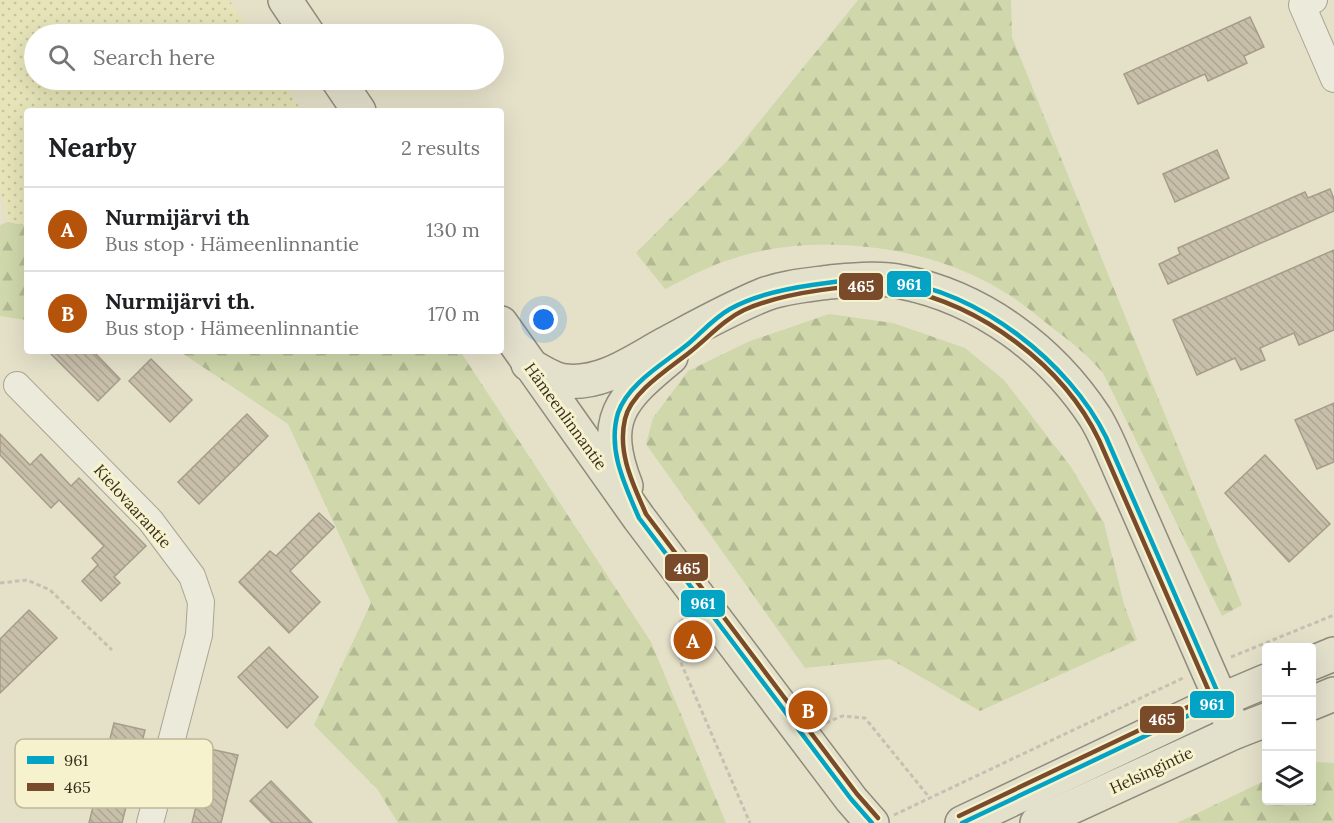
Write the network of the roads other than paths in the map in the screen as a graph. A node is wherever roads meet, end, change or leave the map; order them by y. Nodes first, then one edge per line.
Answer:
1 (285, 0) edge
2 (1305, 2) edge
3 (301, 24) edge
4 (1334, 79) edge
5 (345, 90) edge
6 (357, 108) edge
7 (729, 310) junction
8 (504, 328) edge
9 (528, 364) junction
10 (17, 385) dead end
11 (639, 518) junction
12 (1334, 654) edge
13 (1316, 661) edge
14 (1262, 683) edge
15 (1334, 694) edge
16 (1221, 700) junction
17 (1316, 701) edge
18 (1262, 722) edge
19 (1235, 732) junction
20 (172, 739) edge
21 (154, 808) edge
22 (881, 820) edge
23 (150, 823) edge
24 (962, 823) edge
25 (1037, 823) edge

1 - 3 main road
2 - 4 street
5 - 6 main road
7 - 9 main road
7 - 11 main road
7 - 16 main road
8 - 9 main road, Hämeenlinnantie
9 - 11 main road, Hämeenlinnantie
10 - 20 street, Kielovaarantie
11 - 22 main road, Hämeenlinnantie
12 - 13 main road
14 - 16 main road, Helsingintie
15 - 17 main road
16 - 19 main road
16 - 24 main road, Helsingintie
18 - 19 main road, Helsingintie
19 - 25 main road, Helsingintie
21 - 23 street, Kielovaarantie

